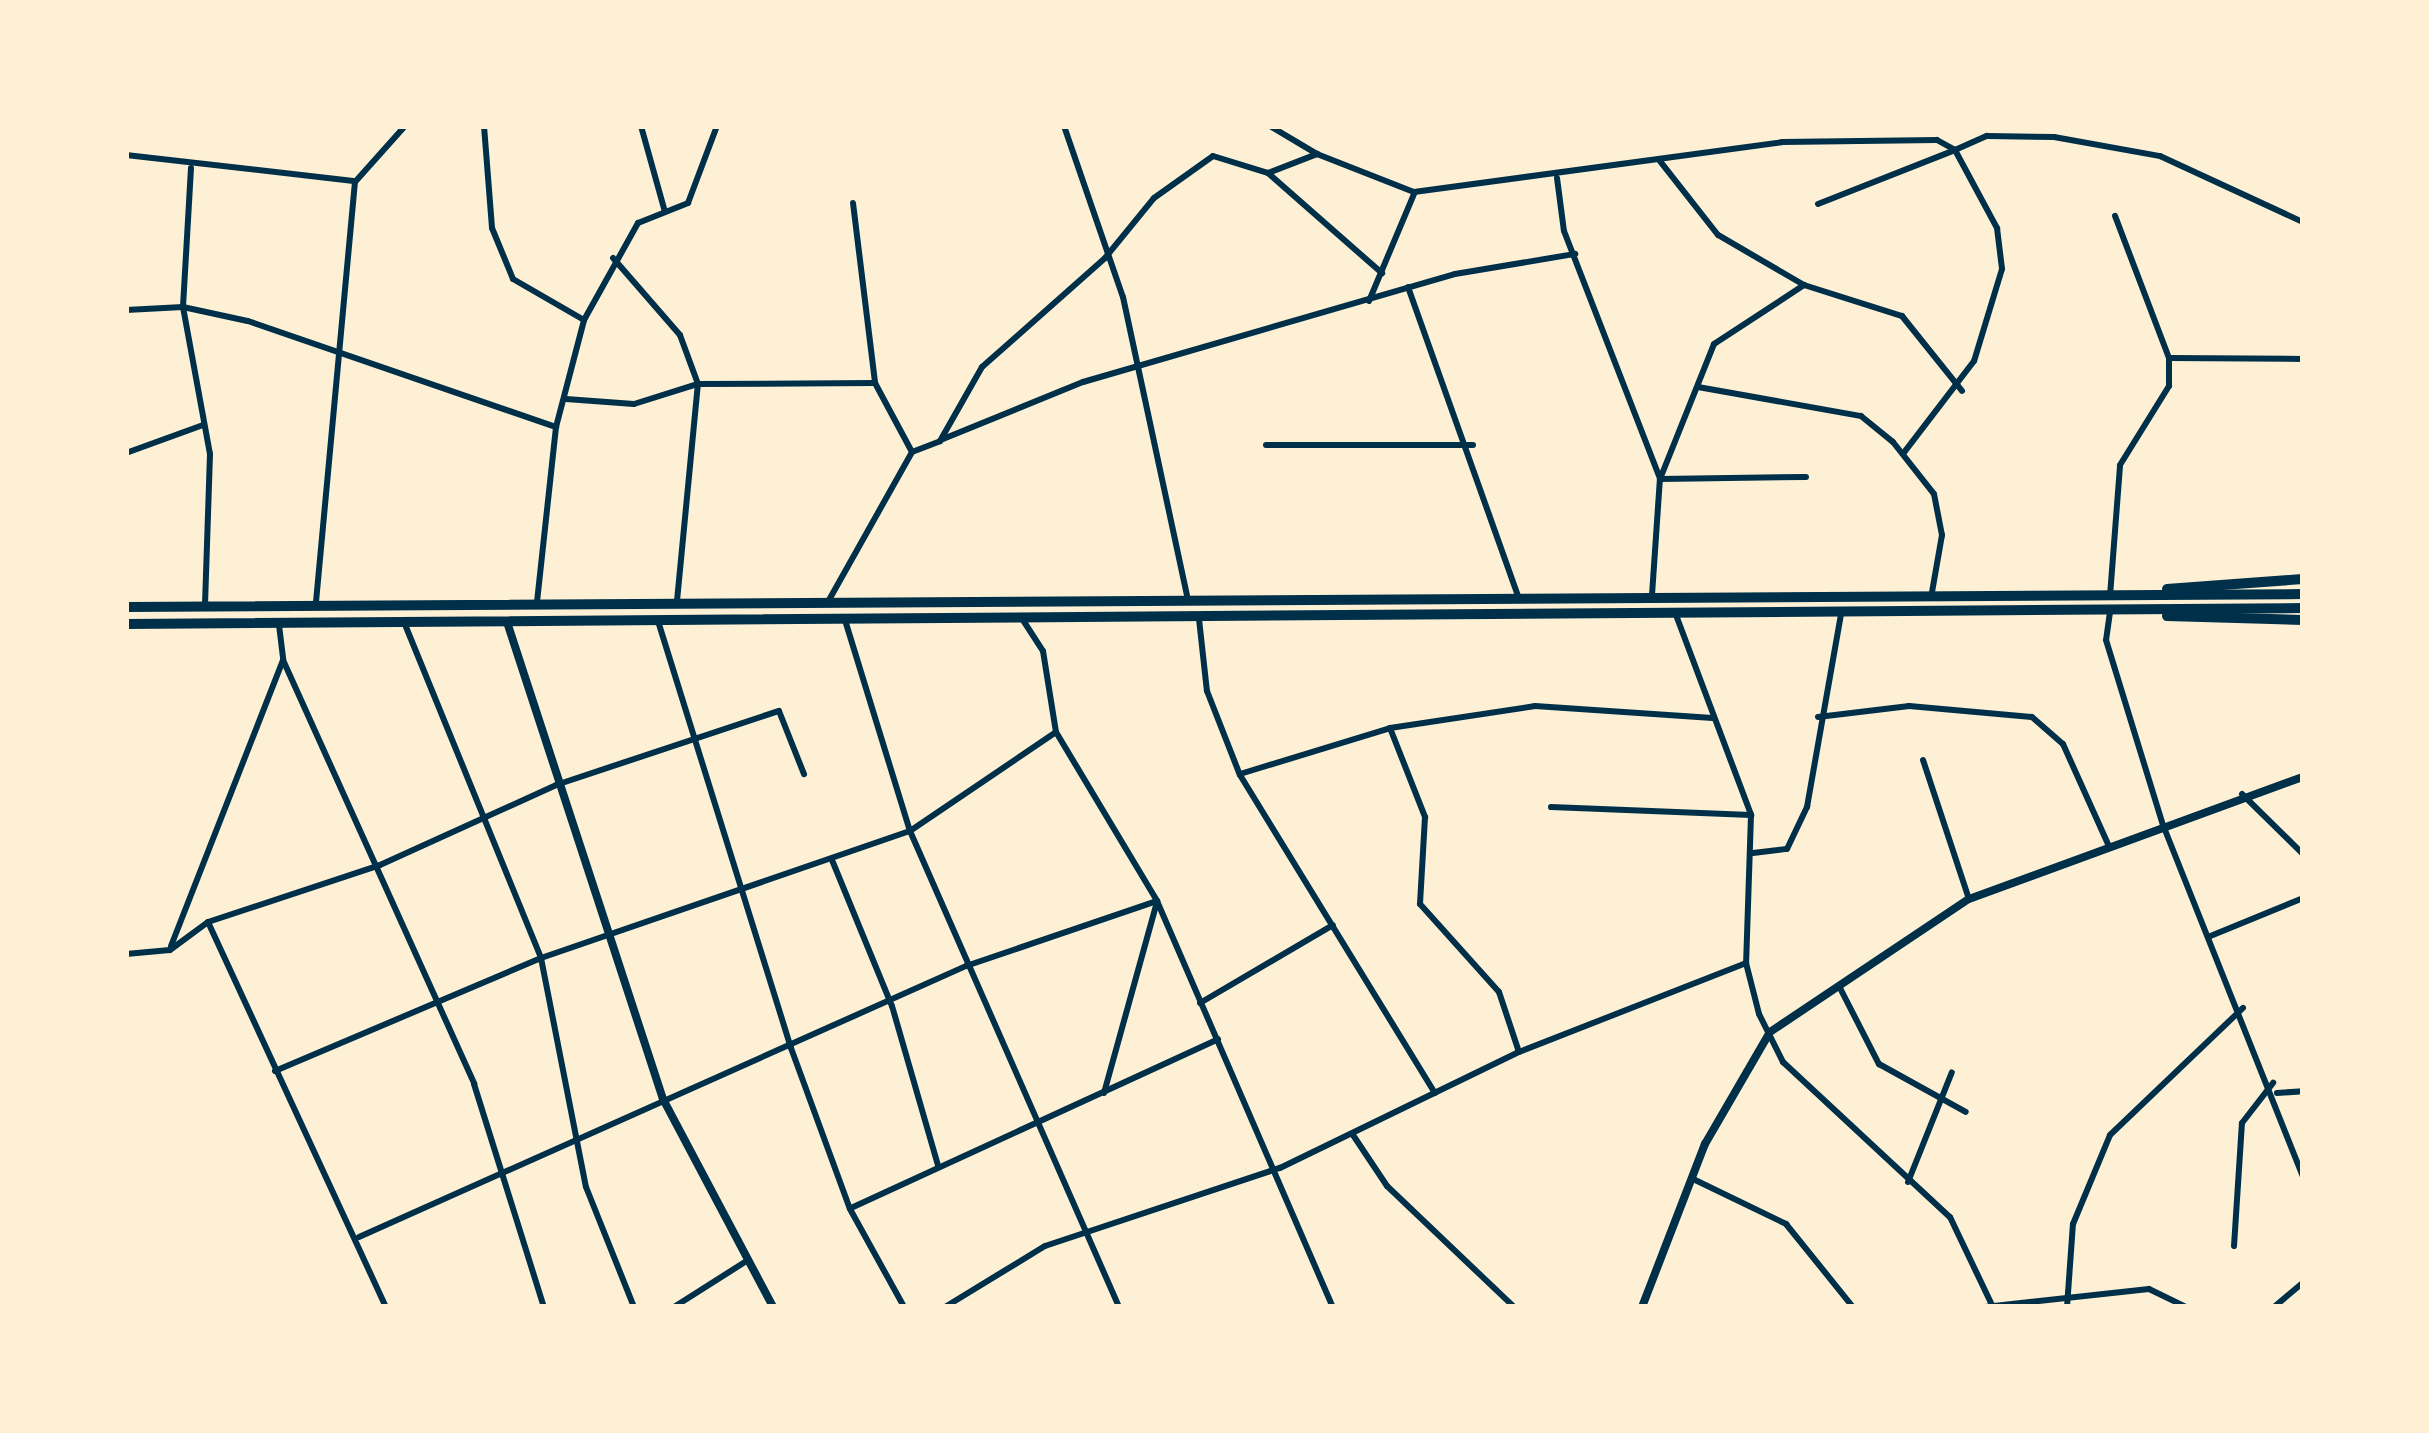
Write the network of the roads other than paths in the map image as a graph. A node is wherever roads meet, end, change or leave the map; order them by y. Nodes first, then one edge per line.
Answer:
1 (405, 126) edge
2 (484, 126) edge
3 (641, 126) edge
4 (717, 126) edge
5 (1064, 126) edge
6 (1270, 126) edge
7 (1955, 150) junction
8 (1317, 154) junction
9 (126, 155) edge
10 (1660, 161) junction
11 (191, 168) junction
12 (1268, 173) junction
13 (1557, 178) junction
14 (355, 182) junction
15 (1414, 192) junction
16 (853, 203) dead end
17 (1818, 204) dead end
18 (665, 212) junction
19 (2115, 216) dead end
20 (2303, 223) edge
21 (1575, 254) junction
22 (613, 258) junction
23 (1106, 258) junction
24 (1382, 273) junction
25 (1804, 285) junction
26 (1408, 287) junction
27 (1369, 301) junction
28 (183, 307) junction
29 (126, 310) edge
30 (584, 320) junction
31 (336, 353) junction
32 (2169, 358) junction
33 (2303, 359) edge
34 (1131, 370) junction
35 (875, 383) junction
36 (698, 384) junction
37 (1698, 387) junction
38 (1961, 391) junction
39 (566, 399) junction
40 (203, 424) junction
41 (556, 427) junction
42 (940, 441) junction
43 (1266, 445) dead end
44 (1473, 445) junction
45 (912, 452) junction
46 (126, 453) edge
47 (1903, 454) junction
48 (1806, 477) dead end
49 (1660, 479) junction
50 (2303, 580) edge
51 (2303, 594) edge
52 (1187, 595) junction
53 (1518, 596) junction
54 (1652, 596) junction
55 (2110, 596) junction
56 (1931, 598) junction
57 (829, 600) junction
58 (677, 601) junction
59 (316, 602) junction
60 (537, 602) junction
61 (126, 607) edge
62 (205, 607) junction
63 (2303, 608) edge
64 (2110, 612) junction
65 (1676, 615) junction
66 (1840, 615) junction
67 (1021, 617) junction
68 (1199, 617) junction
69 (845, 620) junction
70 (2303, 620) edge
71 (658, 621) junction
72 (404, 622) junction
73 (507, 622) junction
74 (278, 623) junction
75 (126, 624) edge
76 (283, 660) junction
77 (1818, 717) junction
78 (1713, 718) junction
79 (1390, 728) junction
80 (1056, 732) junction
81 (695, 746) junction
82 (1923, 760) dead end
83 (804, 774) dead end
84 (1240, 775) junction
85 (2303, 777) edge
86 (556, 784) junction
87 (2242, 794) junction
88 (1551, 807) dead end
89 (1750, 815) junction
90 (486, 821) junction
91 (2163, 825) junction
92 (910, 831) junction
93 (2108, 844) junction
94 (1753, 853) junction
95 (2303, 854) edge
96 (832, 860) junction
97 (380, 865) junction
98 (740, 893) junction
99 (2303, 898) edge
100 (1969, 899) junction
101 (1157, 901) junction
102 (208, 922) junction
103 (1333, 925) junction
104 (2208, 937) junction
105 (605, 940) junction
106 (170, 950) junction
107 (126, 954) edge
108 (541, 958) junction
109 (1746, 962) junction
110 (966, 966) junction
111 (1838, 982) junction
112 (440, 999) junction
113 (1200, 1003) junction
114 (892, 1006) junction
115 (2243, 1008) junction
116 (1770, 1031) junction
117 (1218, 1039) junction
118 (791, 1048) junction
119 (1519, 1052) junction
120 (274, 1071) junction
121 (1952, 1072) dead end
122 (2273, 1083) junction
123 (2303, 1091) edge
124 (1104, 1093) junction
125 (1436, 1093) junction
126 (2277, 1093) junction
127 (663, 1099) junction
128 (1938, 1101) junction
129 (1966, 1112) dead end
130 (1042, 1121) junction
131 (1352, 1134) junction
132 (576, 1135) junction
133 (938, 1165) junction
134 (497, 1168) junction
135 (1280, 1168) junction
136 (2303, 1177) edge
137 (1691, 1178) junction
138 (1908, 1182) junction
139 (850, 1209) junction
140 (1090, 1228) junction
141 (359, 1238) junction
142 (2234, 1246) dead end
143 (745, 1262) junction
144 (2303, 1283) edge
145 (2069, 1290) junction
146 (1990, 1306) edge
147 (386, 1307) edge
148 (544, 1307) edge
149 (634, 1307) edge
150 (674, 1307) edge
151 (772, 1307) edge
152 (904, 1307) edge
153 (945, 1307) edge
154 (1120, 1307) edge
155 (1334, 1307) edge
156 (1514, 1307) edge
157 (1642, 1307) edge
158 (1853, 1307) edge
159 (2067, 1307) edge
160 (2186, 1307) edge
161 (2274, 1307) edge

1 - 14 street
2 - 30 street
3 - 18 street
4 - 18 street
5 - 23 street
6 - 8 street
7 - 10 street
7 - 17 street
7 - 20 street
7 - 38 street
8 - 12 street
8 - 15 street
9 - 11 street
10 - 13 street
10 - 25 street
11 - 14 street
11 - 28 street
12 - 23 street
12 - 24 street
13 - 15 street
13 - 21 street
14 - 31 street
15 - 24 street
16 - 35 street
18 - 22 street
19 - 32 street
21 - 26 street
21 - 49 street
22 - 30 street
22 - 36 street
23 - 34 street
23 - 42 street
24 - 27 street
25 - 37 street
25 - 38 street
26 - 27 street
26 - 44 street
27 - 34 street
28 - 29 street
28 - 31 street
28 - 40 street
30 - 39 street
31 - 41 street
31 - 59 street
32 - 33 street
32 - 55 street
34 - 42 street
34 - 52 street
35 - 36 street
35 - 45 street
36 - 39 street
36 - 58 street
37 - 47 street
37 - 49 street
38 - 47 street
39 - 41 street
40 - 46 street
40 - 62 street
41 - 60 street
42 - 45 street
43 - 44 street
44 - 53 street
45 - 57 street
47 - 56 street
48 - 49 street
49 - 54 street
50 - 55 main road
51 - 55 main road
52 - 53 main road
52 - 57 main road
53 - 54 main road
54 - 56 main road
55 - 56 main road
57 - 58 main road
58 - 60 main road
59 - 60 main road
59 - 62 main road
61 - 62 main road
63 - 64 main road
64 - 66 main road
64 - 70 main road
64 - 91 street
65 - 66 main road
65 - 68 main road
65 - 78 street
66 - 77 street
67 - 68 main road
67 - 69 main road
67 - 80 street
68 - 84 street
69 - 71 main road
69 - 92 street
71 - 73 main road
71 - 81 street
72 - 73 main road
72 - 74 main road
72 - 90 street
73 - 86 street
74 - 75 main road
74 - 76 street
76 - 97 street
76 - 106 street
77 - 93 street
77 - 94 street
78 - 79 street
78 - 89 street
79 - 84 street
79 - 119 street
80 - 92 street
80 - 101 street
81 - 83 street
81 - 86 street
81 - 98 street
82 - 100 street
84 - 103 street
85 - 87 street
86 - 90 street
86 - 105 street
87 - 91 street
87 - 95 street
88 - 89 street
89 - 94 street
90 - 97 street
90 - 108 street
91 - 93 street
91 - 104 street
92 - 96 street
92 - 110 street
93 - 100 street
94 - 109 street
96 - 98 street
96 - 114 street
97 - 102 street
97 - 112 street
98 - 105 street
98 - 118 street
99 - 104 street
100 - 111 street
101 - 110 street
101 - 113 street
101 - 124 street
102 - 106 street
102 - 120 street
103 - 113 street
103 - 125 street
104 - 115 street
105 - 108 street
105 - 127 street
106 - 107 street
108 - 112 street
108 - 132 street
109 - 116 street
109 - 119 street
110 - 114 street
110 - 130 street
111 - 116 street
111 - 128 street
112 - 120 street
112 - 134 street
113 - 117 street
114 - 118 street
114 - 133 street
115 - 122 street
115 - 145 street
116 - 137 street
116 - 138 street
117 - 124 street
117 - 135 street
118 - 127 street
118 - 139 street
119 - 125 street
120 - 141 street
121 - 128 street
122 - 126 street
122 - 142 street
123 - 126 street
124 - 130 street
125 - 131 street
126 - 136 street
127 - 132 street
127 - 143 street
128 - 129 street
128 - 138 street
130 - 133 street
130 - 140 street
131 - 135 street
131 - 156 street
132 - 134 street
132 - 149 street
133 - 139 street
134 - 141 street
134 - 148 street
135 - 140 street
135 - 155 street
137 - 157 street
137 - 158 street
138 - 146 street
139 - 152 street
140 - 153 street
140 - 154 street
141 - 147 street
143 - 150 street
143 - 151 street
144 - 161 street
145 - 146 street
145 - 159 street
145 - 160 street

